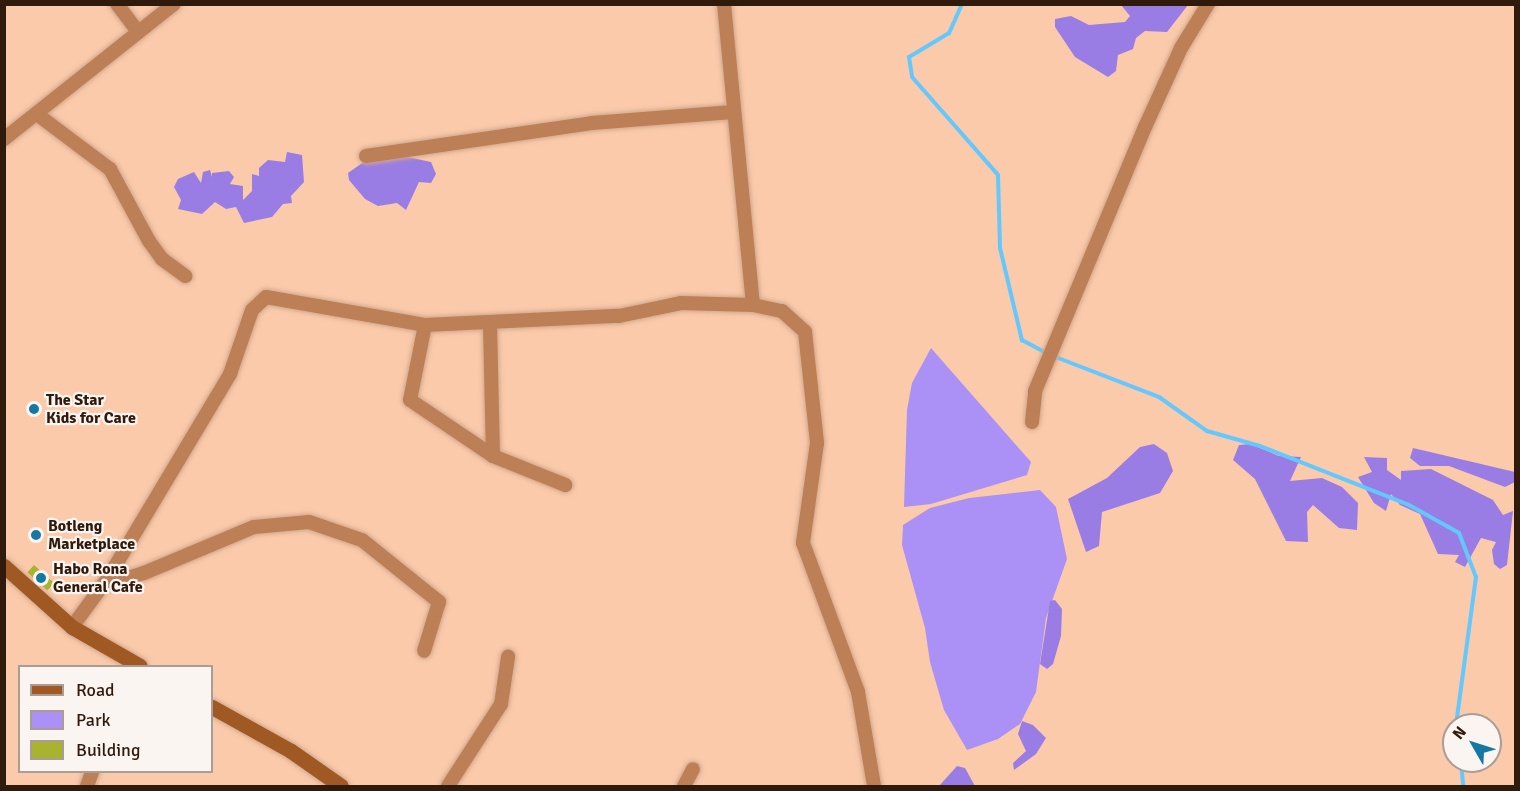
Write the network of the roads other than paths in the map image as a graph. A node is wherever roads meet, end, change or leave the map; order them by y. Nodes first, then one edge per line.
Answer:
1 (117, 4) edge
2 (174, 4) edge
3 (724, 4) edge
4 (1208, 4) edge
5 (138, 33) junction
6 (733, 112) junction
7 (38, 115) junction
8 (4, 139) edge
9 (366, 156) dead end
10 (185, 276) dead end
11 (753, 305) junction
12 (490, 324) junction
13 (425, 325) junction
14 (1032, 422) dead end
15 (493, 456) junction
16 (565, 485) dead end
17 (4, 566) edge
18 (108, 578) junction
19 (72, 627) junction
20 (423, 651) dead end
21 (508, 657) dead end
22 (131, 664) edge
23 (213, 707) edge
24 (693, 768) dead end
25 (341, 786) edge
26 (448, 786) edge
27 (684, 786) edge
28 (874, 786) edge

1 - 5 street
2 - 5 street
3 - 6 street
4 - 14 street
5 - 7 street
6 - 9 street
6 - 11 street
7 - 8 street
7 - 10 street
11 - 12 street
11 - 28 street
12 - 13 street
12 - 15 street
13 - 15 street
13 - 18 street
15 - 16 street
17 - 19 main road
18 - 19 street
18 - 20 street
19 - 22 main road
21 - 26 street
23 - 25 main road
24 - 27 street

